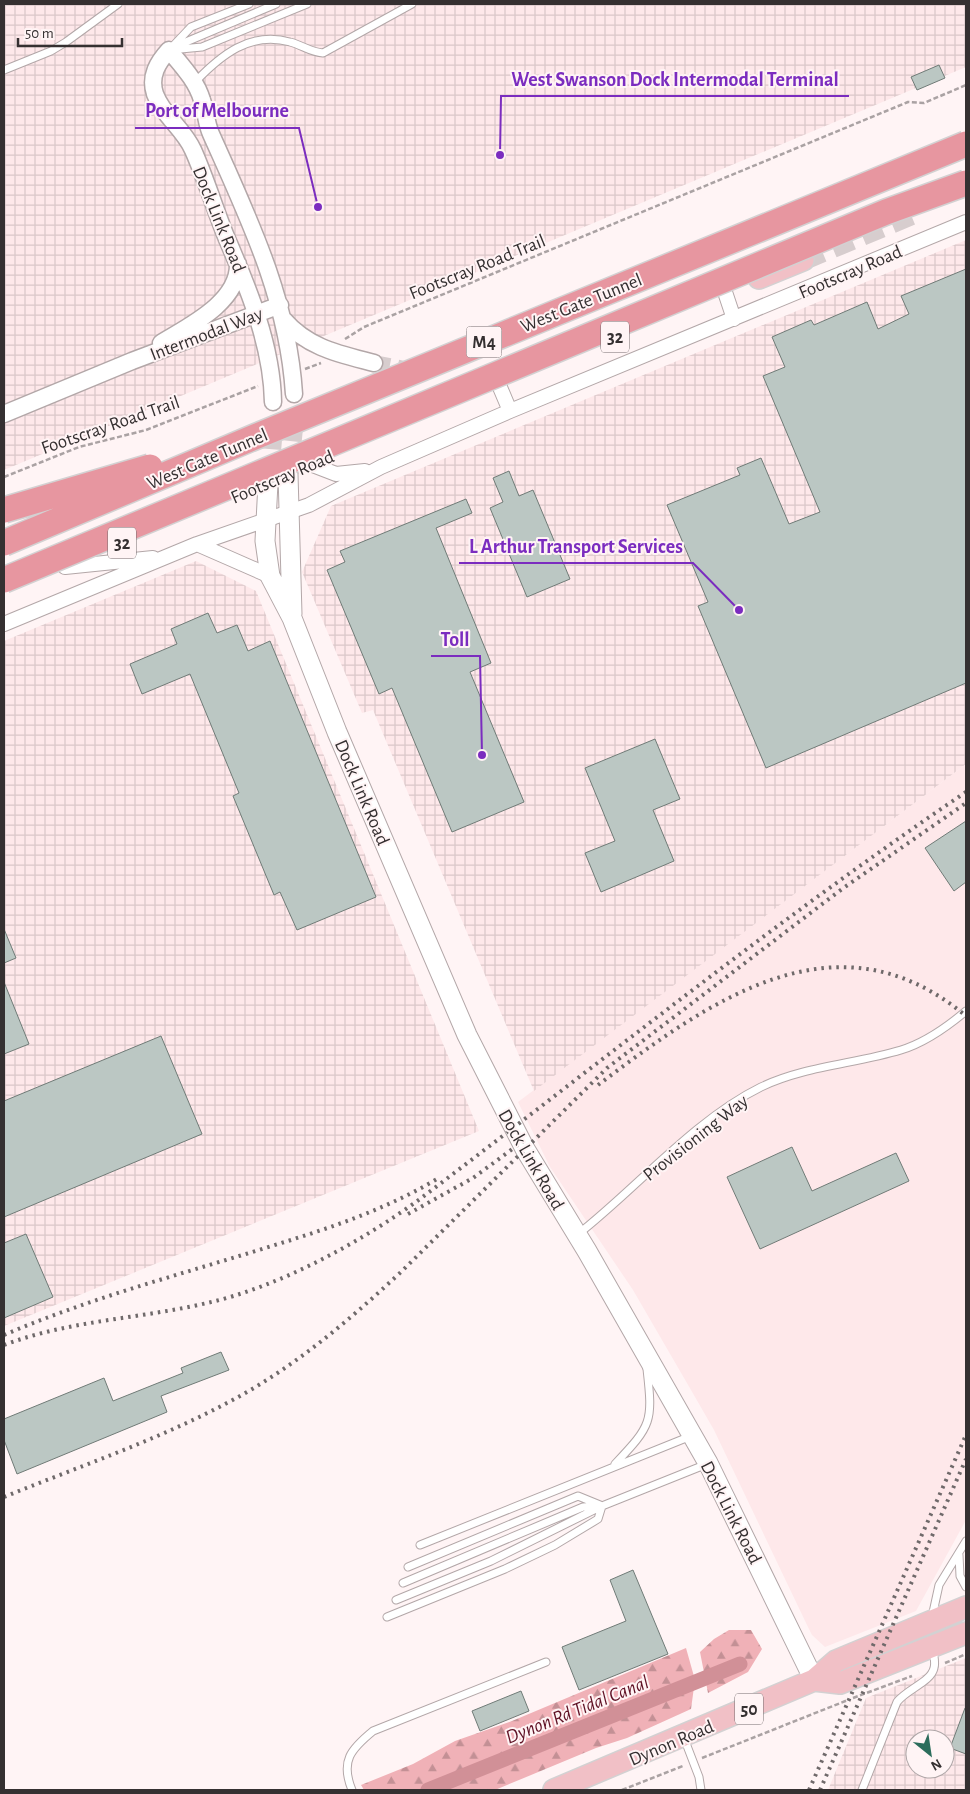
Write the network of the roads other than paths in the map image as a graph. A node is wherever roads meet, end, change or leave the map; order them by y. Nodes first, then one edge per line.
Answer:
1 (118, 4) edge
2 (249, 4) edge
3 (276, 4) edge
4 (307, 4) edge
5 (412, 4) edge
6 (169, 50) junction
7 (4, 70) edge
8 (195, 82) junction
9 (966, 144) edge
10 (966, 183) edge
11 (966, 222) edge
12 (803, 260) tunnel mouth
13 (238, 262) junction
14 (725, 292) junction
15 (282, 312) junction
16 (256, 315) junction
17 (734, 319) junction
18 (132, 361) junction
19 (374, 363) tunnel mouth
20 (499, 385) junction
21 (294, 394) tunnel mouth
22 (273, 402) dead end
23 (510, 411) junction
24 (4, 414) edge
25 (257, 436) junction
26 (310, 463) junction
27 (380, 468) junction
28 (288, 473) junction
29 (268, 482) junction
30 (4, 510) edge
31 (287, 513) junction
32 (265, 521) junction
33 (4, 544) edge
34 (197, 544) junction
35 (169, 556) junction
36 (65, 567) junction
37 (270, 576) junction
38 (4, 580) edge
39 (4, 592) edge
40 (292, 618) junction
41 (4, 624) edge
42 (966, 1011) edge
43 (577, 1235) junction
44 (646, 1352) junction
45 (693, 1436) junction
46 (708, 1463) junction
47 (614, 1466) junction
48 (602, 1506) junction
49 (966, 1541) edge
50 (420, 1545) dead end
51 (959, 1554) junction
52 (408, 1567) dead end
53 (403, 1583) dead end
54 (966, 1587) edge
55 (396, 1600) dead end
56 (966, 1607) edge
57 (387, 1617) dead end
58 (931, 1622) junction
59 (966, 1633) edge
60 (933, 1646) junction
61 (546, 1662) dead end
62 (814, 1680) junction
63 (684, 1737) junction
64 (352, 1790) edge
65 (554, 1790) edge
66 (701, 1790) edge
67 (862, 1790) edge

1 - 7 lane
2 - 6 lane
3 - 6 lane
4 - 6 lane
5 - 8 lane
6 - 8 street, Dock Link Road
6 - 13 street, Dock Link Road
8 - 15 street, Dock Link Road
9 - 25 highway, West Gate Tunnel / M4, bridge
10 - 38 highway, West Gate Tunnel / M4, bridge
11 - 17 street, Footscray Road
12 - 14 main road, Footscray Road / 32
13 - 16 street, Dock Link Road
13 - 18 street, Intermodal Way
14 - 17 street
14 - 20 main road, Footscray Road / 32
15 - 16 street, Intermodal Way
15 - 19 street
15 - 21 street, Dock Link Road
16 - 18 street, Intermodal Way
16 - 22 street, Dock Link Road
17 - 23 street, Footscray Road
18 - 24 street, Intermodal Way
20 - 23 street
20 - 26 main road, Footscray Road / 32
23 - 27 street, Footscray Road
25 - 30 highway, bridge
25 - 33 highway, West Gate Tunnel / M4, bridge
26 - 27 street
26 - 28 main road, Footscray Road / 32
27 - 31 street, Footscray Road
28 - 29 main road, Footscray Road / 32
28 - 31 main road, Dock Link Road
29 - 32 main road, Dock Link Road
29 - 36 main road, Footscray Road / 32
31 - 32 street, Footscray Road
31 - 40 main road, Dock Link Road
32 - 34 street, Footscray Road
32 - 37 main road, Dock Link Road
34 - 35 street, Footscray Road
34 - 37 street
35 - 36 street, Footscray Road
35 - 41 street, Footscray Road
36 - 39 main road, Footscray Road / 32
37 - 40 main road, Dock Link Road
40 - 43 main road, Dock Link Road
42 - 43 lane, Provisioning Way
43 - 44 main road, Dock Link Road
44 - 45 main road, Dock Link Road
44 - 47 lane
45 - 46 main road, Dock Link Road
45 - 47 lane
46 - 48 lane
46 - 62 main road, Dock Link Road
47 - 50 lane
48 - 52 lane
48 - 53 lane
48 - 55 lane
48 - 57 lane
49 - 51 lane
51 - 54 lane
51 - 58 lane
56 - 58 main road, Dynon Road / 50
58 - 60 main road
58 - 62 main road, Dynon Road / 50
59 - 60 main road
60 - 62 main road
60 - 67 lane
61 - 64 lane
62 - 63 main road, Dynon Road / 50
63 - 65 main road, Dynon Road / 50
63 - 66 lane

